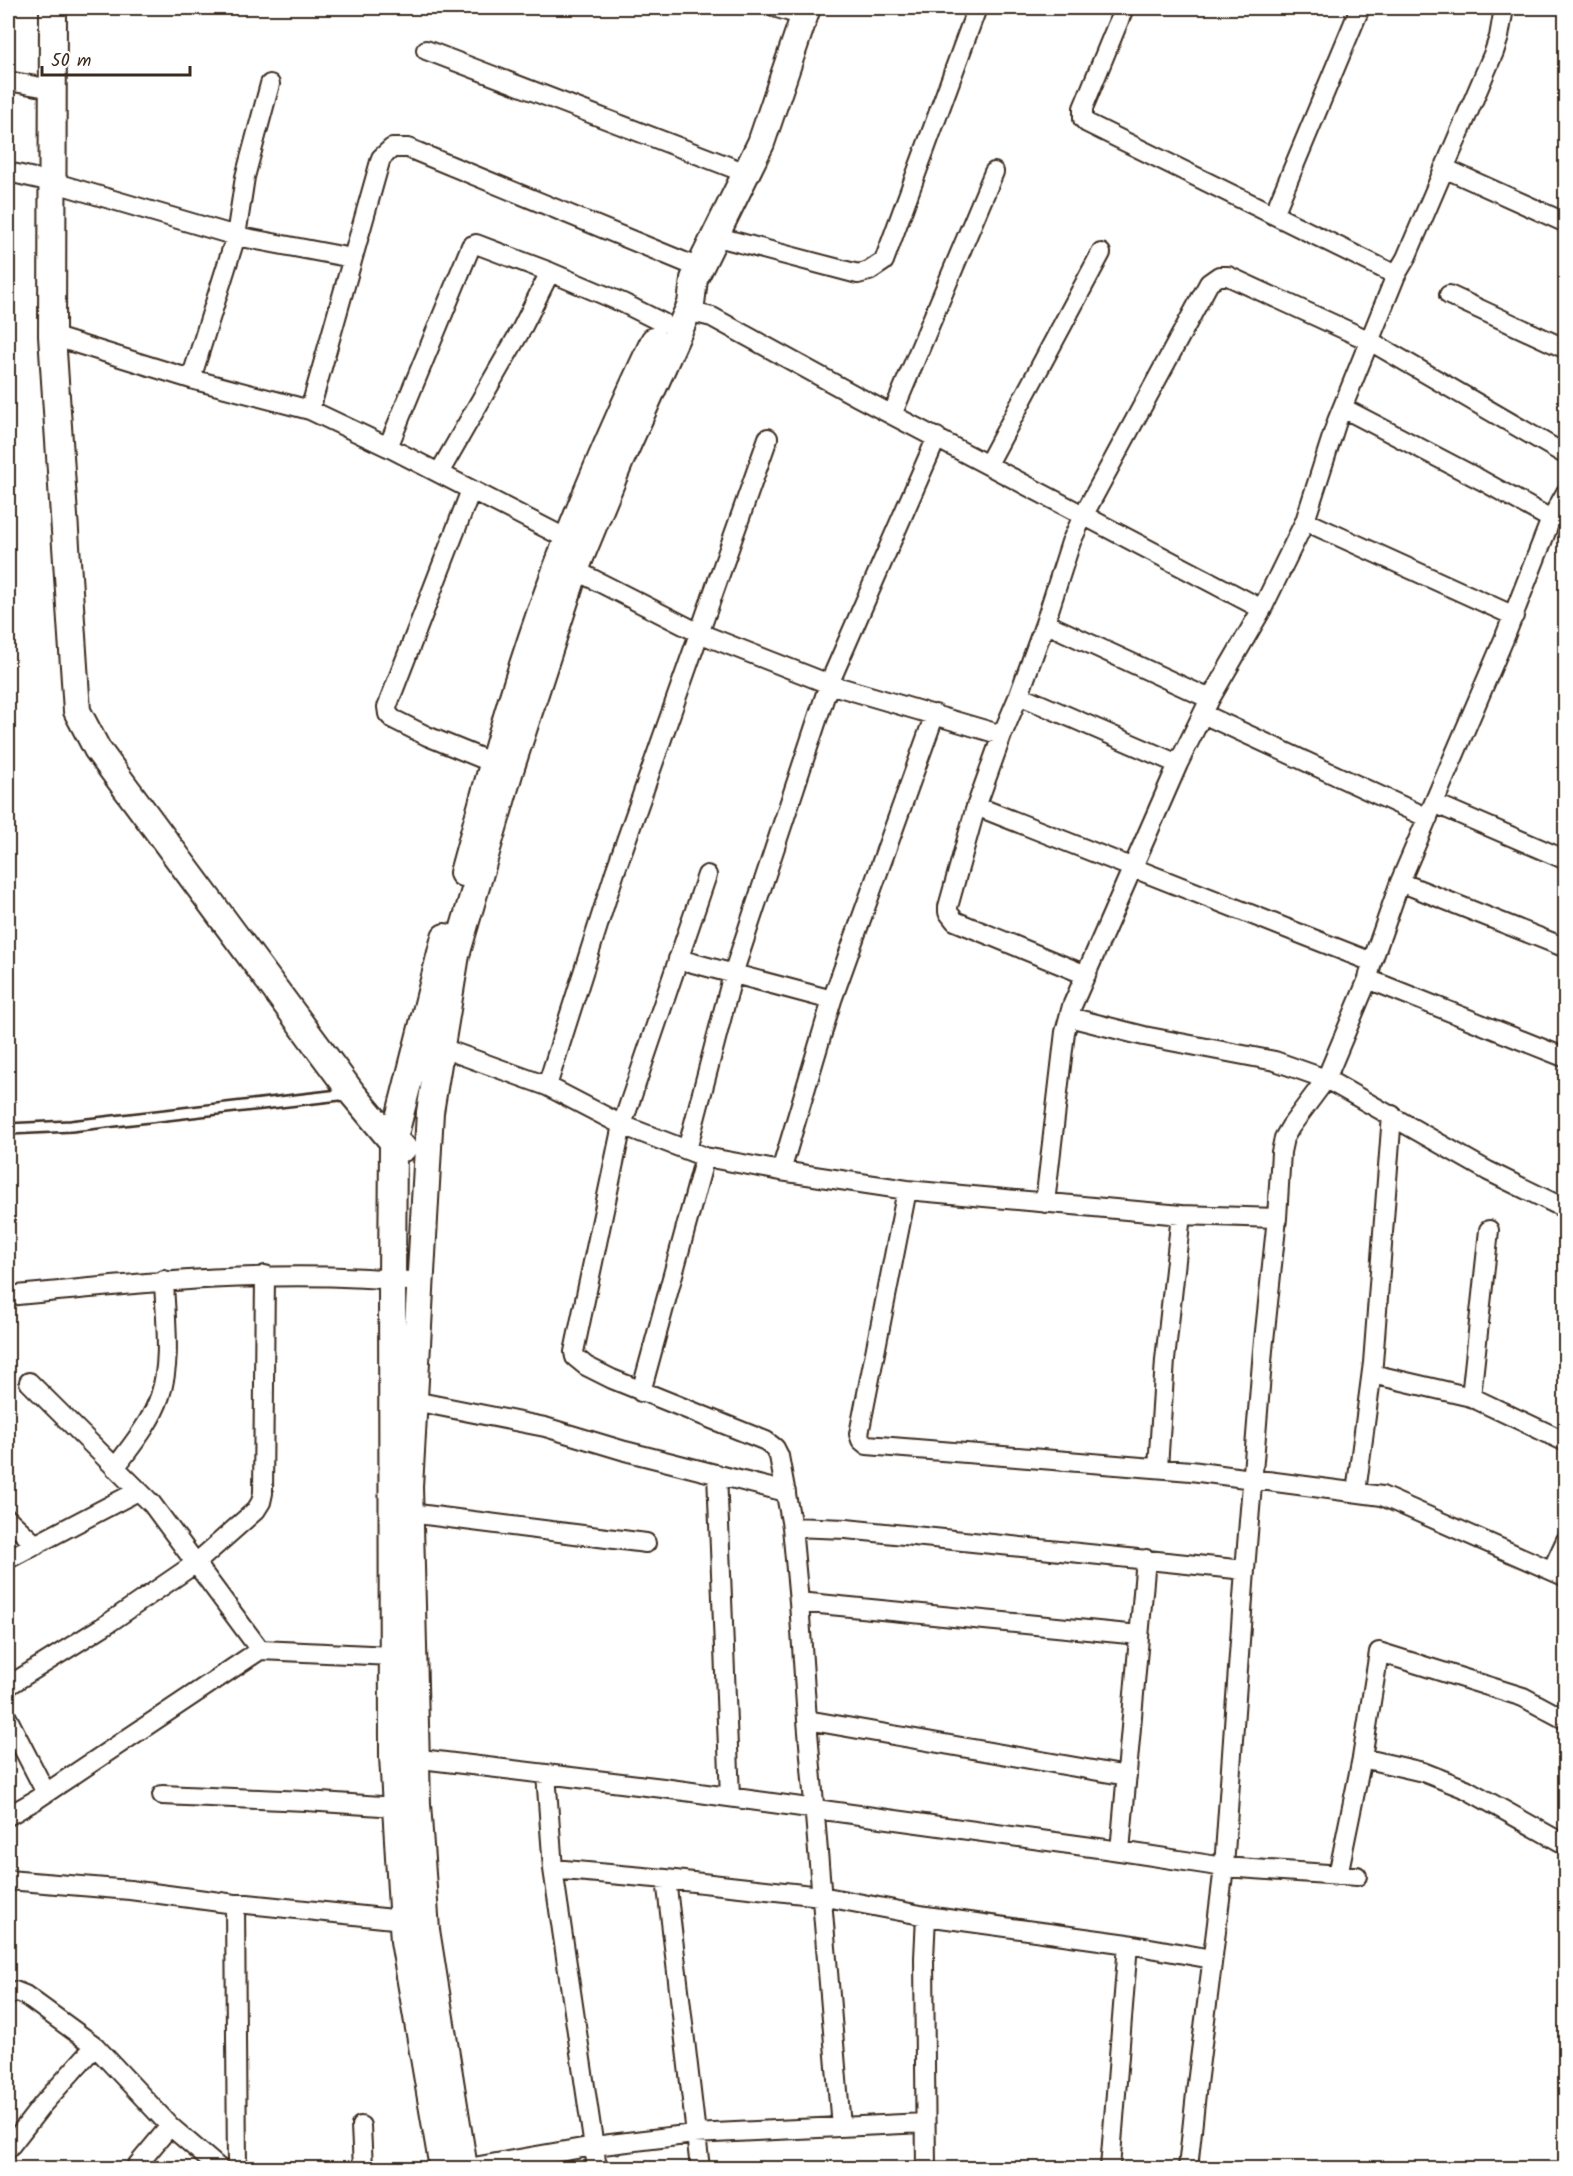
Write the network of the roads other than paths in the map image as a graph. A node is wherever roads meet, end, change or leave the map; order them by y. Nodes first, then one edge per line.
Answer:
1 (53, 8) edge
2 (777, 8) edge
3 (977, 8) edge
4 (1124, 8) edge
5 (1360, 8) edge
6 (1504, 8) edge
7 (806, 12) edge
8 (426, 50) dead end
9 (8, 81) edge
10 (270, 84) dead end
11 (53, 89) junction
12 (1444, 168) junction
13 (8, 172) edge
14 (994, 172) dead end
15 (746, 173) junction
16 (52, 182) junction
17 (1274, 214) junction
18 (1566, 223) edge
19 (236, 236) junction
20 (714, 236) junction
21 (1101, 253) dead end
22 (351, 258) junction
23 (550, 272) junction
24 (696, 273) junction
25 (1396, 275) junction
26 (1449, 295) dead end
27 (687, 311) junction
28 (663, 323) junction
29 (52, 336) junction
30 (1370, 342) junction
31 (1566, 349) edge
32 (192, 379) junction
33 (1343, 408) junction
34 (310, 410) junction
35 (892, 414) junction
36 (937, 437) junction
37 (768, 438) dead end
38 (388, 447) junction
39 (1566, 455) edge
40 (988, 464) junction
41 (439, 473) junction
42 (471, 490) junction
43 (1566, 492) edge
44 (1083, 516) junction
45 (1551, 519) junction
46 (1305, 521) junction
47 (576, 552) junction
48 (1262, 609) junction
49 (1514, 616) junction
50 (1045, 624) junction
51 (699, 633) junction
52 (829, 684) junction
53 (1019, 695) junction
54 (1207, 706) junction
55 (935, 714) junction
56 (1002, 735) junction
57 (1178, 764) junction
58 (501, 767) junction
59 (976, 806) junction
60 (1431, 811) junction
61 (1566, 860) edge
62 (1132, 867) junction
63 (707, 875) dead end
64 (1400, 882) junction
65 (1566, 948) edge
66 (678, 959) junction
67 (1370, 970) junction
68 (734, 974) junction
69 (1086, 975) junction
70 (832, 1000) junction
71 (1069, 1017) junction
72 (429, 1043) junction
73 (1566, 1058) edge
74 (1326, 1079) junction
75 (547, 1086) junction
76 (352, 1093) junction
77 (1392, 1115) junction
78 (622, 1125) junction
79 (8, 1129) edge
80 (393, 1142) junction
81 (687, 1150) junction
82 (705, 1157) junction
83 (427, 1163) junction
84 (781, 1171) junction
85 (907, 1190) junction
86 (1045, 1203) junction
87 (1566, 1209) edge
88 (1181, 1215) junction
89 (1277, 1218) junction
90 (1489, 1230) dead end
91 (265, 1275) junction
92 (392, 1279) junction
93 (164, 1280) junction
94 (420, 1282) junction
95 (8, 1296) edge
96 (1372, 1374) junction
97 (30, 1382) dead end
98 (641, 1392) junction
99 (1471, 1397) junction
100 (414, 1401) junction
101 (1566, 1442) edge
102 (115, 1468) junction
103 (1158, 1468) junction
104 (717, 1474) junction
105 (1254, 1478) junction
106 (138, 1491) junction
107 (786, 1492) junction
108 (1356, 1492) junction
109 (410, 1513) junction
110 (8, 1519) edge
111 (792, 1527) junction
112 (1566, 1540) edge
113 (646, 1543) dead end
114 (36, 1545) junction
115 (8, 1559) edge
116 (1146, 1559) junction
117 (196, 1563) junction
118 (1245, 1570) junction
119 (1559, 1573) edge
120 (799, 1602) junction
121 (1140, 1635) junction
122 (260, 1650) junction
123 (392, 1656) junction
124 (8, 1686) edge
125 (8, 1719) edge
126 (807, 1720) junction
127 (1566, 1720) edge
128 (404, 1757) junction
129 (1362, 1758) junction
130 (546, 1774) junction
131 (1127, 1776) junction
132 (46, 1792) junction
133 (162, 1795) dead end
134 (730, 1797) junction
135 (396, 1806) junction
136 (814, 1809) junction
137 (8, 1816) edge
138 (1566, 1845) edge
139 (1120, 1851) junction
140 (1224, 1867) junction
141 (554, 1869) junction
142 (1338, 1875) junction
143 (1358, 1876) dead end
144 (666, 1879) junction
145 (8, 1880) edge
146 (821, 1896) junction
147 (235, 1904) junction
148 (926, 1917) junction
149 (403, 1920) junction
150 (1128, 1944) junction
151 (1212, 1959) junction
152 (8, 1996) edge
153 (95, 2046) junction
154 (924, 2123) junction
155 (170, 2126) junction
156 (361, 2126) dead end
157 (841, 2127) junction
158 (694, 2134) junction
159 (594, 2146) junction
160 (8, 2150) edge
161 (135, 2169) edge
162 (219, 2169) edge
163 (237, 2169) edge
164 (363, 2169) edge
165 (443, 2169) edge
166 (466, 2169) edge
167 (597, 2169) edge
168 (700, 2169) edge
169 (926, 2169) edge
170 (1110, 2169) edge
171 (1188, 2169) edge

1 - 11 street
2 - 7 street
3 - 20 street
4 - 17 street
5 - 17 street
6 - 12 street
7 - 15 street
8 - 15 street
9 - 11 street
10 - 19 street
11 - 16 street
12 - 18 street
12 - 25 street
13 - 16 street
14 - 35 street
15 - 20 street
16 - 19 street
16 - 29 street
17 - 25 street
19 - 22 street
19 - 32 street
20 - 24 street
21 - 40 street
22 - 24 street
22 - 34 street
23 - 28 street
23 - 38 street
23 - 41 street
24 - 27 street
24 - 28 street
25 - 30 street
26 - 31 street
27 - 35 street
27 - 47 street
28 - 47 street
29 - 32 street
29 - 76 street
30 - 33 street
30 - 39 street
30 - 44 street
32 - 34 street
33 - 45 street
33 - 46 street
34 - 38 street
35 - 36 street
36 - 40 street
36 - 52 street
37 - 51 street
38 - 41 street
40 - 44 street
41 - 42 street
42 - 47 street
42 - 58 street
43 - 45 street
44 - 48 street
44 - 50 street
45 - 49 street
46 - 48 street
46 - 49 street
47 - 51 street
47 - 58 street
48 - 54 street
49 - 60 street
50 - 53 street
50 - 54 street
51 - 52 street
51 - 75 street
52 - 55 street
52 - 68 street
53 - 56 street
53 - 57 street
54 - 57 street
54 - 60 street
55 - 56 street
55 - 70 street
56 - 59 street
57 - 62 street
58 - 72 street
59 - 62 street
59 - 69 street
60 - 61 street
60 - 64 street
62 - 67 street
62 - 69 street
63 - 66 street
64 - 65 street
64 - 67 street
66 - 68 street
66 - 78 street
67 - 73 street
67 - 74 street
68 - 70 street
68 - 81 street
69 - 71 street
70 - 84 street
71 - 74 street
71 - 86 street
72 - 75 street
72 - 80 street
72 - 83 street
74 - 77 street
74 - 89 street
75 - 78 street
76 - 79 lane
76 - 80 street
77 - 87 street
77 - 96 street
78 - 81 street
78 - 98 street
80 - 83 street
80 - 92 street
81 - 82 street
82 - 84 street
82 - 98 street
83 - 94 street
84 - 85 street
85 - 86 street
85 - 103 street
86 - 88 street
88 - 89 street
88 - 103 street
89 - 105 street
90 - 99 street
91 - 92 street
91 - 93 street
91 - 117 street
92 - 94 street
92 - 123 street
93 - 95 street
93 - 102 street
94 - 100 street
96 - 99 street
96 - 108 street
97 - 102 street
98 - 107 street
99 - 101 street
100 - 104 street
100 - 109 street
102 - 106 street
103 - 105 street
104 - 107 street
104 - 134 street
105 - 108 street
105 - 118 street
106 - 114 street
106 - 117 street
107 - 111 street
108 - 119 street
109 - 113 street
109 - 128 street
110 - 114 street
111 - 116 street
111 - 120 street
112 - 119 street
114 - 115 street
116 - 118 street
116 - 121 street
117 - 122 street
117 - 124 street
118 - 140 street
120 - 121 street
120 - 126 street
121 - 131 street
122 - 123 street
122 - 132 street
123 - 128 street
125 - 132 street
126 - 131 street
126 - 136 street
127 - 129 street
128 - 130 street
128 - 135 street
128 - 166 street
129 - 138 street
129 - 142 street
130 - 134 street
130 - 141 street
131 - 139 street
132 - 137 street
133 - 135 street
134 - 136 street
135 - 149 street
136 - 139 street
136 - 146 street
139 - 140 street
140 - 142 street
140 - 151 street
141 - 144 street
141 - 159 street
142 - 143 street
144 - 146 street
144 - 158 street
145 - 147 street
146 - 148 street
146 - 157 street
147 - 149 street
147 - 163 street
148 - 150 street
148 - 154 street
149 - 165 street
150 - 151 street
150 - 170 street
151 - 171 street
152 - 153 street
153 - 155 street
153 - 160 street
154 - 157 street
154 - 169 street
155 - 161 street
155 - 162 street
156 - 164 street
157 - 158 street
158 - 159 street
158 - 168 street
159 - 166 street
159 - 167 street

